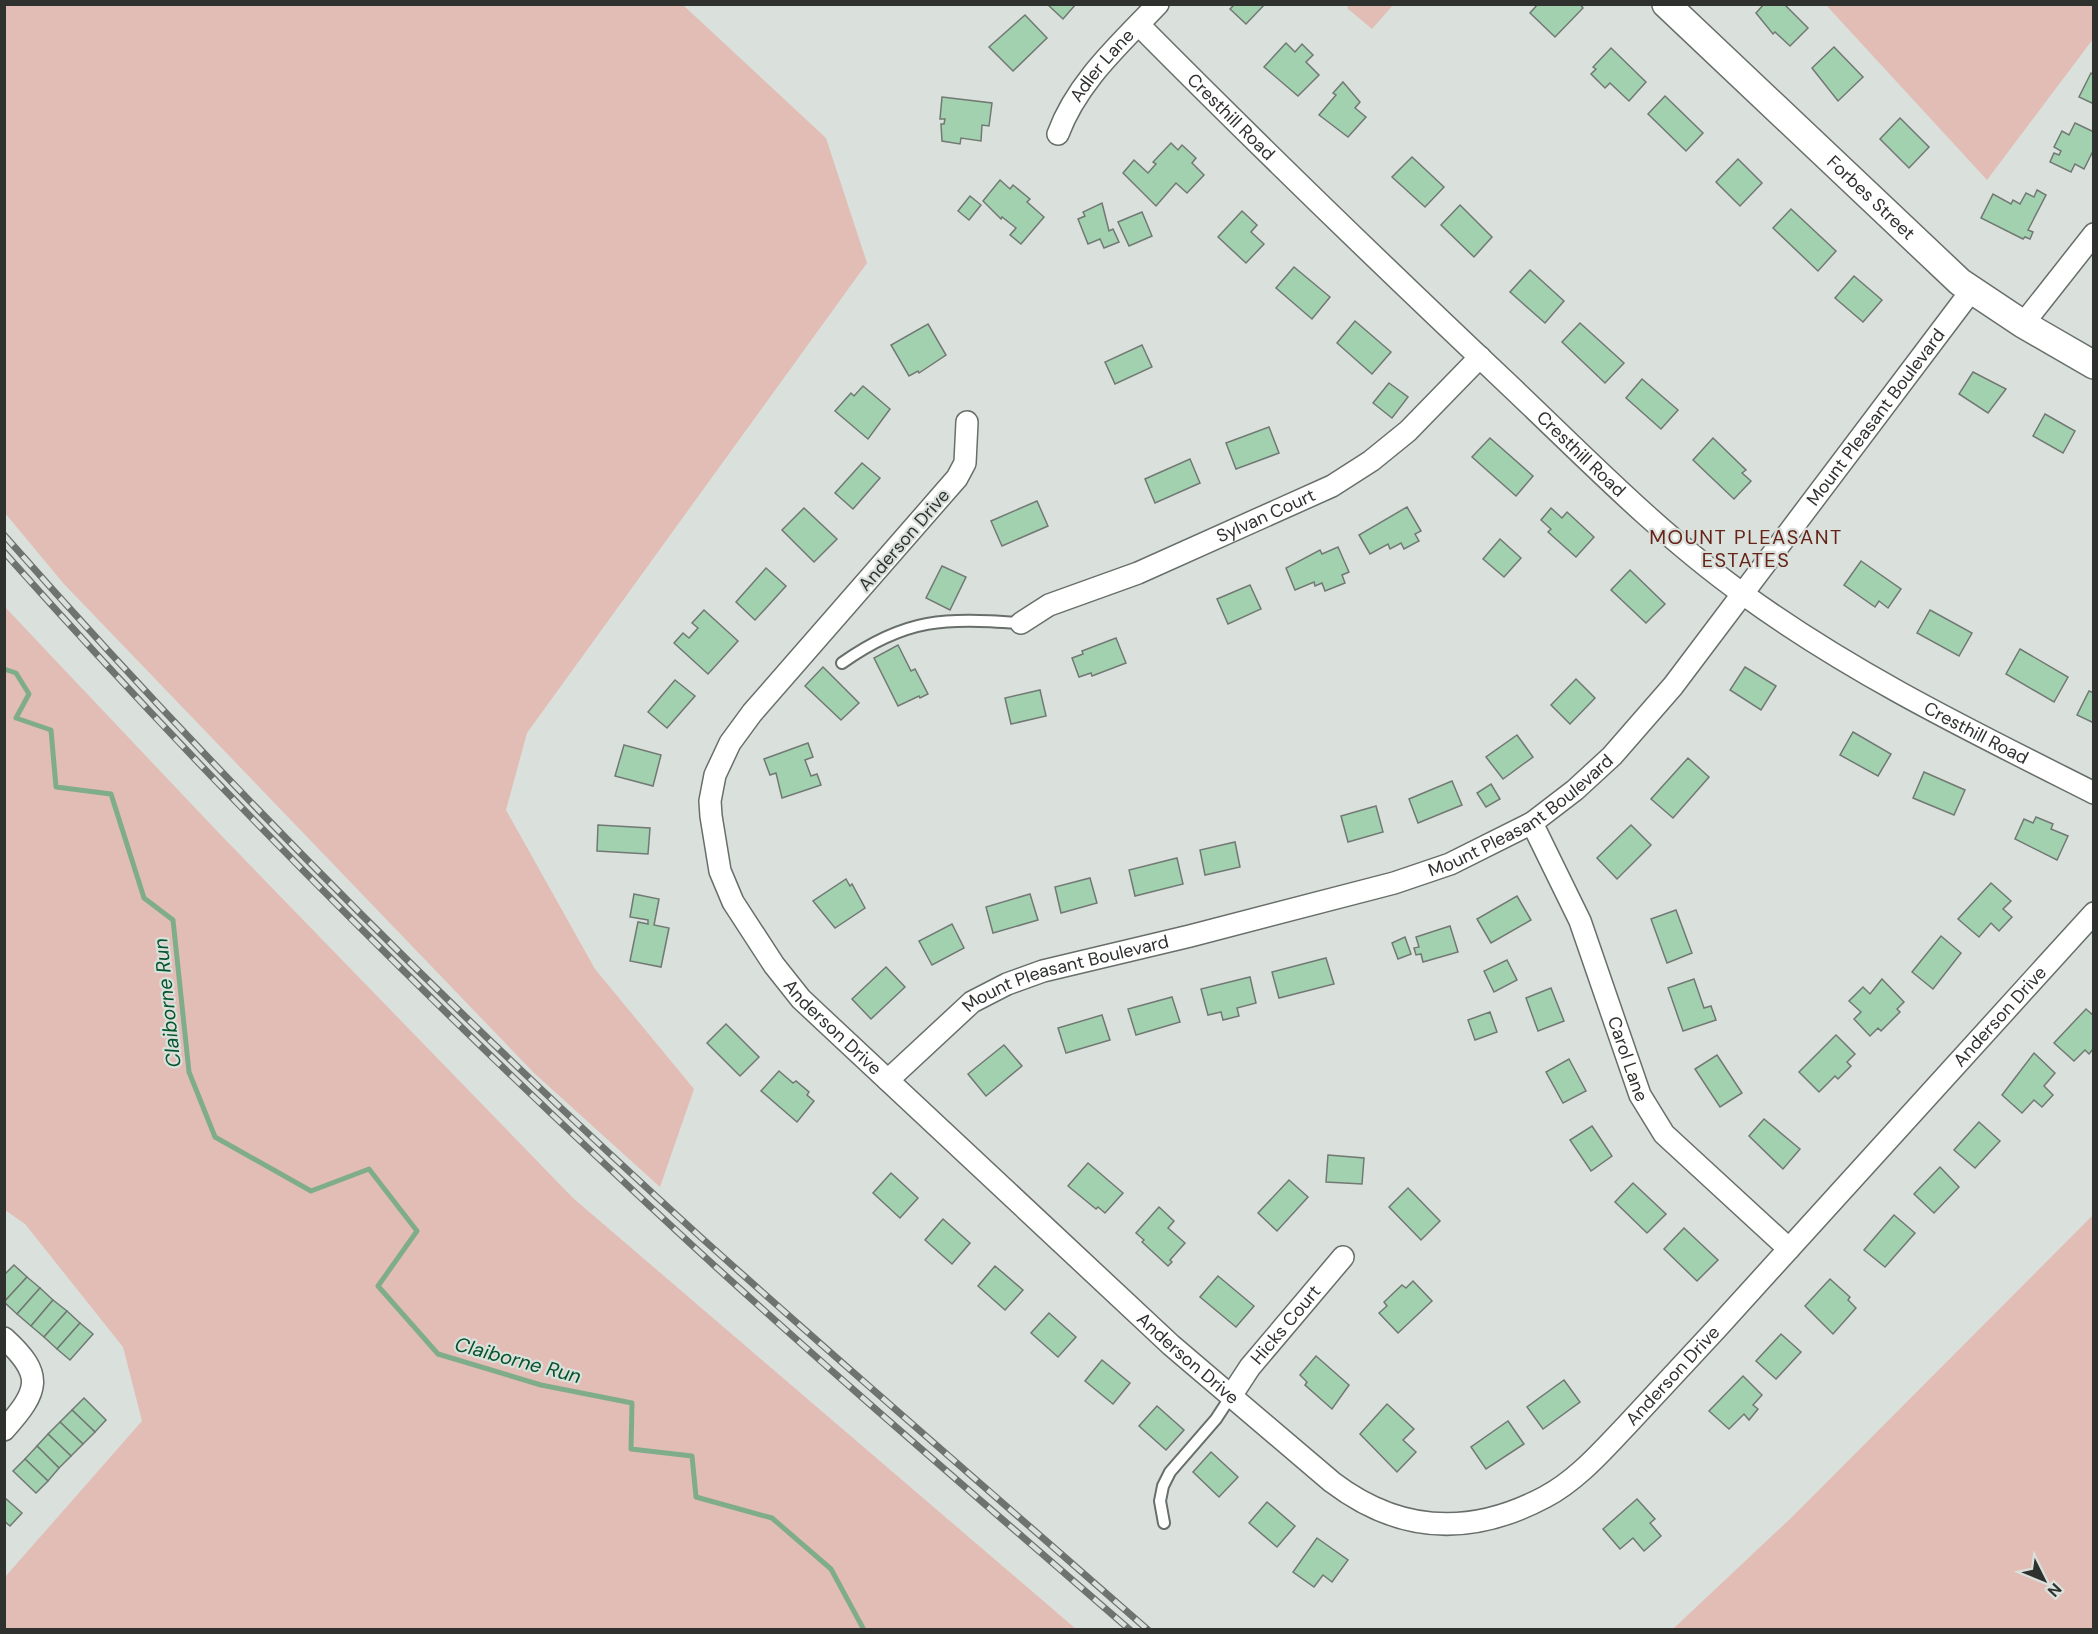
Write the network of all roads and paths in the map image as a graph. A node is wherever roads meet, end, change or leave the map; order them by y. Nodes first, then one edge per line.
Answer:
1 (1158, 4) edge
2 (1666, 4) edge
3 (1138, 25) junction
4 (1058, 134) dead end
5 (2094, 234) edge
6 (1971, 291) junction
7 (2023, 324) junction
8 (1480, 357) junction
9 (2094, 365) edge
10 (967, 422) dead end
11 (1742, 594) junction
12 (1021, 623) joint
13 (842, 663) dead end
14 (2094, 793) edge
15 (1532, 822) junction
16 (2094, 913) edge
17 (888, 1080) junction
18 (1790, 1249) junction
19 (1342, 1257) dead end
20 (4, 1338) edge
21 (1231, 1396) junction
22 (4, 1430) edge
23 (1164, 1523) dead end

1 - 3 street, Adler Lane
2 - 6 street, Forbes Street
3 - 4 street, Adler Lane
3 - 8 street, Cresthill Road
5 - 7 street
6 - 7 street, Forbes Street
6 - 11 street, Mount Pleasant Boulevard
7 - 9 street, Forbes Street
8 - 11 street, Cresthill Road
8 - 12 street, Sylvan Court
10 - 17 street, Anderson Drive
11 - 14 street, Cresthill Road
11 - 15 street, Mount Pleasant Boulevard
12 - 13 lane
15 - 17 street, Mount Pleasant Boulevard
15 - 18 street, Carol Lane
16 - 18 street, Anderson Drive
17 - 21 street, Anderson Drive
18 - 21 street, Anderson Drive
19 - 21 street, Hicks Court
20 - 22 street
21 - 23 lane

